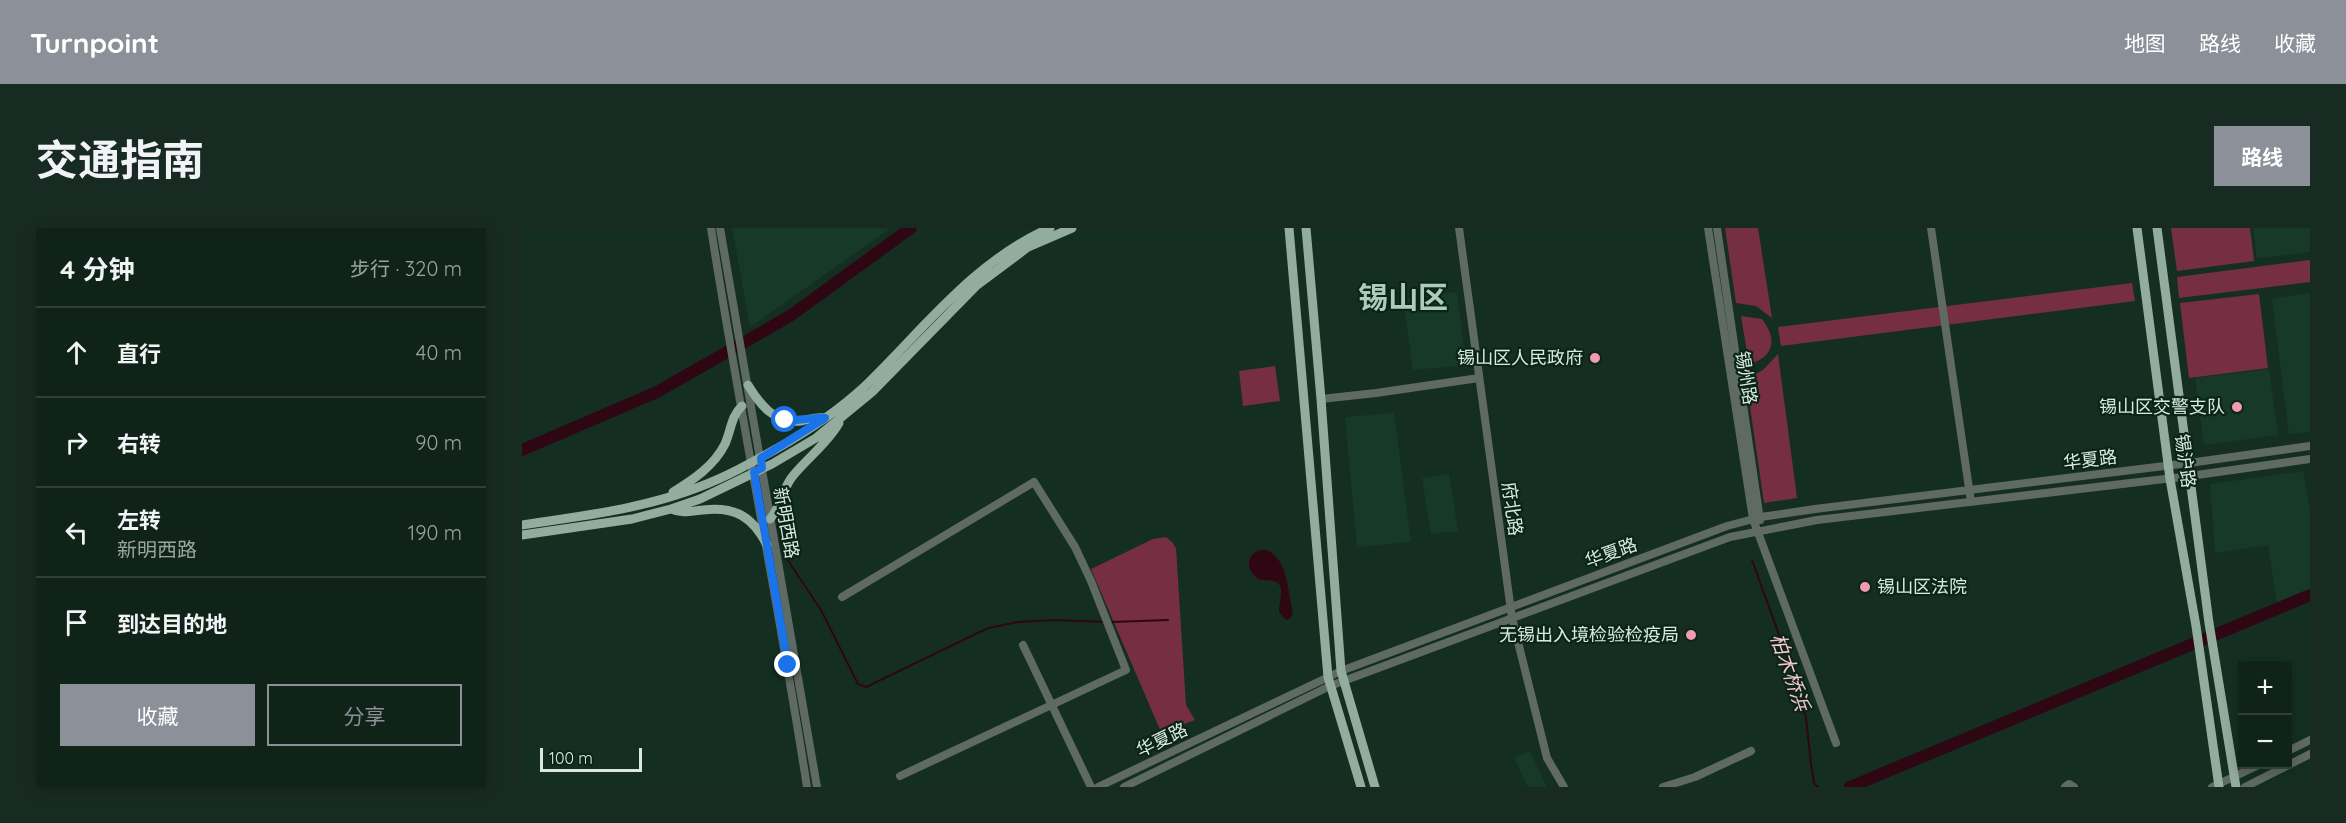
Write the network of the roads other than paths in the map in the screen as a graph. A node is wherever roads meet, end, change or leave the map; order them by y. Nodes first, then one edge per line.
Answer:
1 (711, 228) edge
2 (720, 228) edge
3 (1050, 228) edge
4 (1072, 228) edge
5 (1289, 228) edge
6 (1306, 228) edge
7 (1459, 228) edge
8 (1708, 228) edge
9 (1717, 228) edge
10 (1931, 228) edge
11 (2137, 228) edge
12 (2157, 228) edge
13 (1479, 378) junction
14 (748, 385) junction
15 (1321, 399) junction
16 (742, 406) junction
17 (843, 417) junction
18 (825, 418) junction
19 (2310, 446) edge
20 (2310, 459) edge
21 (2189, 464) junction
22 (757, 465) junction
23 (2169, 466) junction
24 (2190, 476) junction
25 (2170, 479) junction
26 (1969, 490) junction
27 (658, 500) junction
28 (1971, 502) junction
29 (671, 509) junction
30 (1757, 518) junction
31 (770, 519) junction
32 (522, 525) edge
33 (1758, 531) junction
34 (522, 535) edge
35 (767, 545) junction
36 (842, 597) dead end
37 (1510, 606) junction
38 (1512, 618) junction
39 (1023, 645) dead end
40 (1342, 676) junction
41 (1329, 681) junction
42 (1052, 705) junction
43 (2310, 740) edge
44 (1836, 743) dead end
45 (2292, 749) edge
46 (1751, 751) dead end
47 (2310, 754) edge
48 (2255, 769) edge
49 (900, 776) dead end
50 (2235, 782) edge
51 (2216, 786) edge
52 (807, 787) edge
53 (818, 787) edge
54 (1091, 787) edge
55 (1098, 787) edge
56 (1124, 787) edge
57 (1361, 787) edge
58 (1375, 787) edge
59 (1564, 787) edge
60 (1664, 787) edge
61 (2065, 787) edge
62 (2074, 787) edge
63 (2245, 787) edge

1 - 16 street, 新明西路
2 - 14 street, 新明西路
3 - 18 main road
4 - 17 main road
5 - 41 main road
6 - 15 main road
7 - 13 street, 府北路
8 - 30 street, 锡州路
9 - 30 street, 锡州路
10 - 26 street
11 - 23 main road, 锡沪路
12 - 21 main road
13 - 15 street
13 - 37 street, 府北路
14 - 18 main road
14 - 22 street, 新明西路
15 - 40 main road
16 - 22 street, 新明西路
16 - 27 main road
17 - 22 main road
17 - 31 main road
18 - 22 main road
19 - 21 street, 华夏路
20 - 24 street, 华夏路
21 - 23 street, 华夏路
21 - 24 main road
22 - 27 main road
22 - 29 main road
22 - 31 street, 新明西路
22 - 35 street, 新明西路
23 - 25 main road, 锡沪路
23 - 26 street, 华夏路
24 - 25 street, 华夏路
24 - 50 main road
25 - 28 street, 华夏路
25 - 51 main road, 锡沪路
26 - 28 street
26 - 30 street, 华夏路
27 - 32 main road
28 - 33 street, 华夏路
29 - 34 main road
29 - 35 main road
30 - 33 street, 锡州路
30 - 37 street, 华夏路
31 - 53 street, 新明西路
33 - 38 street, 华夏路
33 - 44 street, 锡州路
35 - 52 street, 新明西路
36 - 42 street
37 - 38 street, 府北路
37 - 40 street, 华夏路
38 - 40 street, 华夏路
38 - 59 street, 府北路
39 - 42 street
40 - 41 street, 华夏路
40 - 58 main road
41 - 55 street, 华夏路
41 - 56 street, 华夏路
41 - 57 main road
42 - 49 street
42 - 54 street
43 - 45 street
46 - 60 street
47 - 63 street
48 - 50 street
50 - 51 street
61 - 62 street

